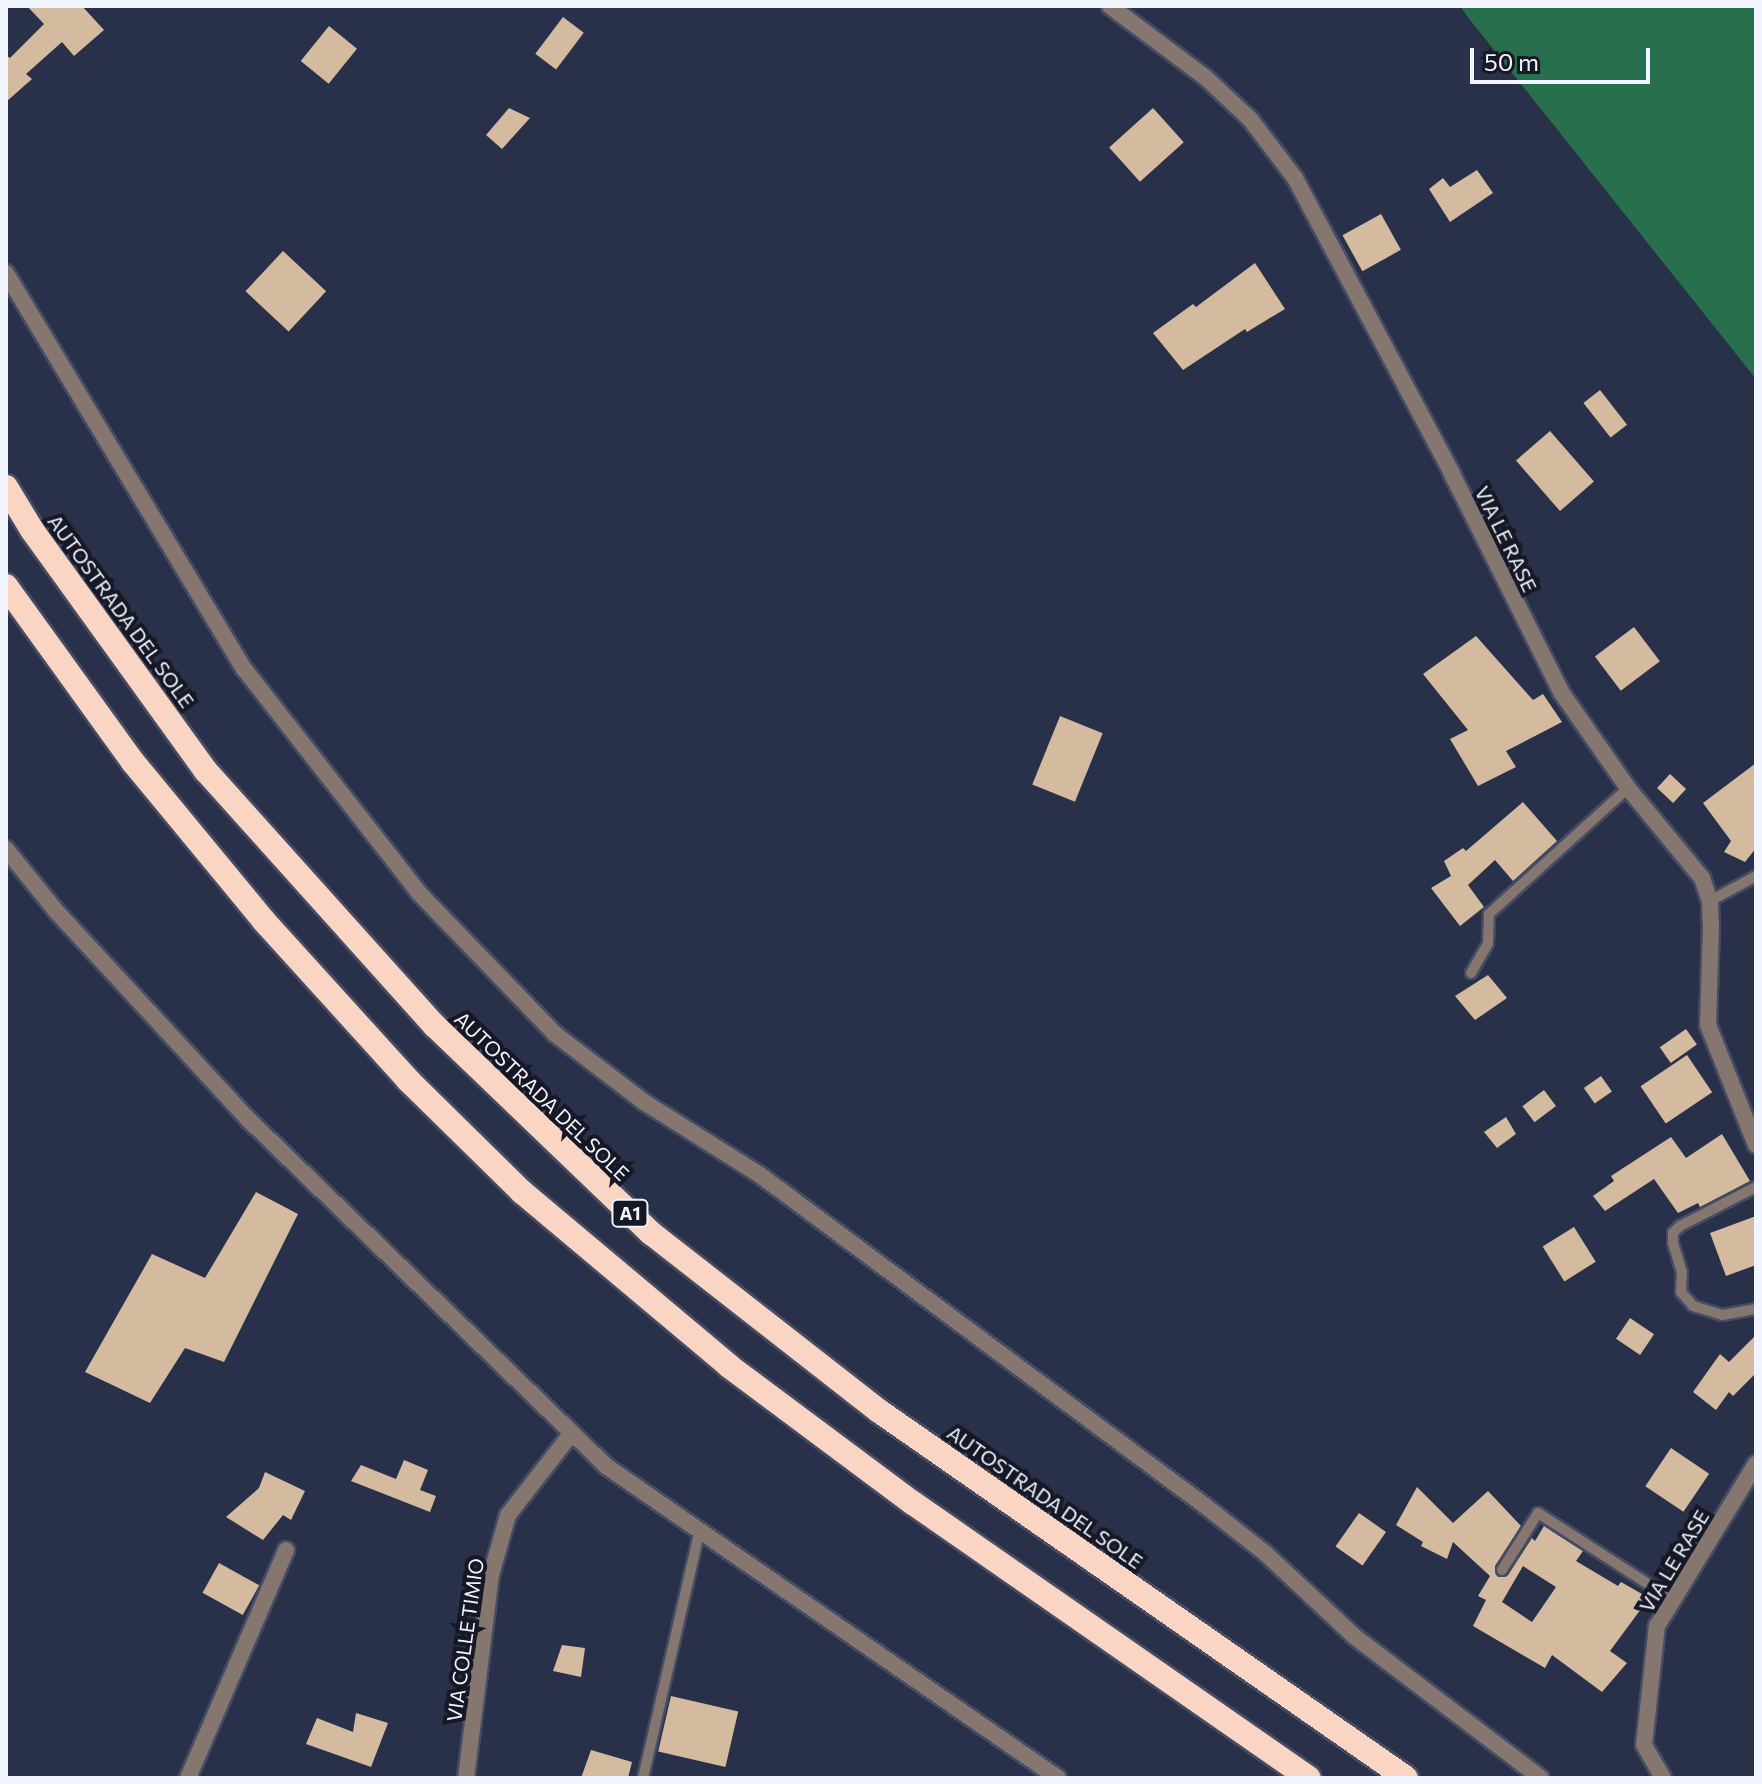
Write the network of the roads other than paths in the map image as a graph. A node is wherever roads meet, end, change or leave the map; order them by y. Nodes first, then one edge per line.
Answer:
1 (1110, 6) edge
2 (6, 273) edge
3 (6, 487) edge
4 (6, 586) edge
5 (1628, 788) junction
6 (6, 849) edge
7 (1756, 876) edge
8 (1710, 901) junction
9 (1471, 973) dead end
10 (1756, 1145) edge
11 (1756, 1187) edge
12 (1756, 1309) edge
13 (571, 1434) junction
14 (1756, 1464) edge
15 (700, 1530) junction
16 (286, 1550) dead end
17 (1502, 1570) dead end
18 (1673, 1600) junction
19 (1057, 1777) edge
20 (188, 1778) edge
21 (466, 1778) edge
22 (643, 1778) edge
23 (1309, 1778) edge
24 (1406, 1778) edge
25 (1541, 1778) edge
26 (1663, 1778) edge

1 - 5 street, VIA LE RASE
2 - 25 street
3 - 24 highway, AUTOSTRADA DEL SOLE / A1
4 - 23 highway
5 - 8 street, VIA LE RASE
5 - 9 lane
6 - 13 street
7 - 8 lane
8 - 10 street, VIA LE RASE
11 - 12 lane
13 - 15 street
13 - 21 street, VIA COLLE TIMIO
14 - 18 street, VIA LE RASE
15 - 19 street
15 - 22 lane
16 - 20 street
17 - 18 lane
18 - 26 street, VIA LE RASE

